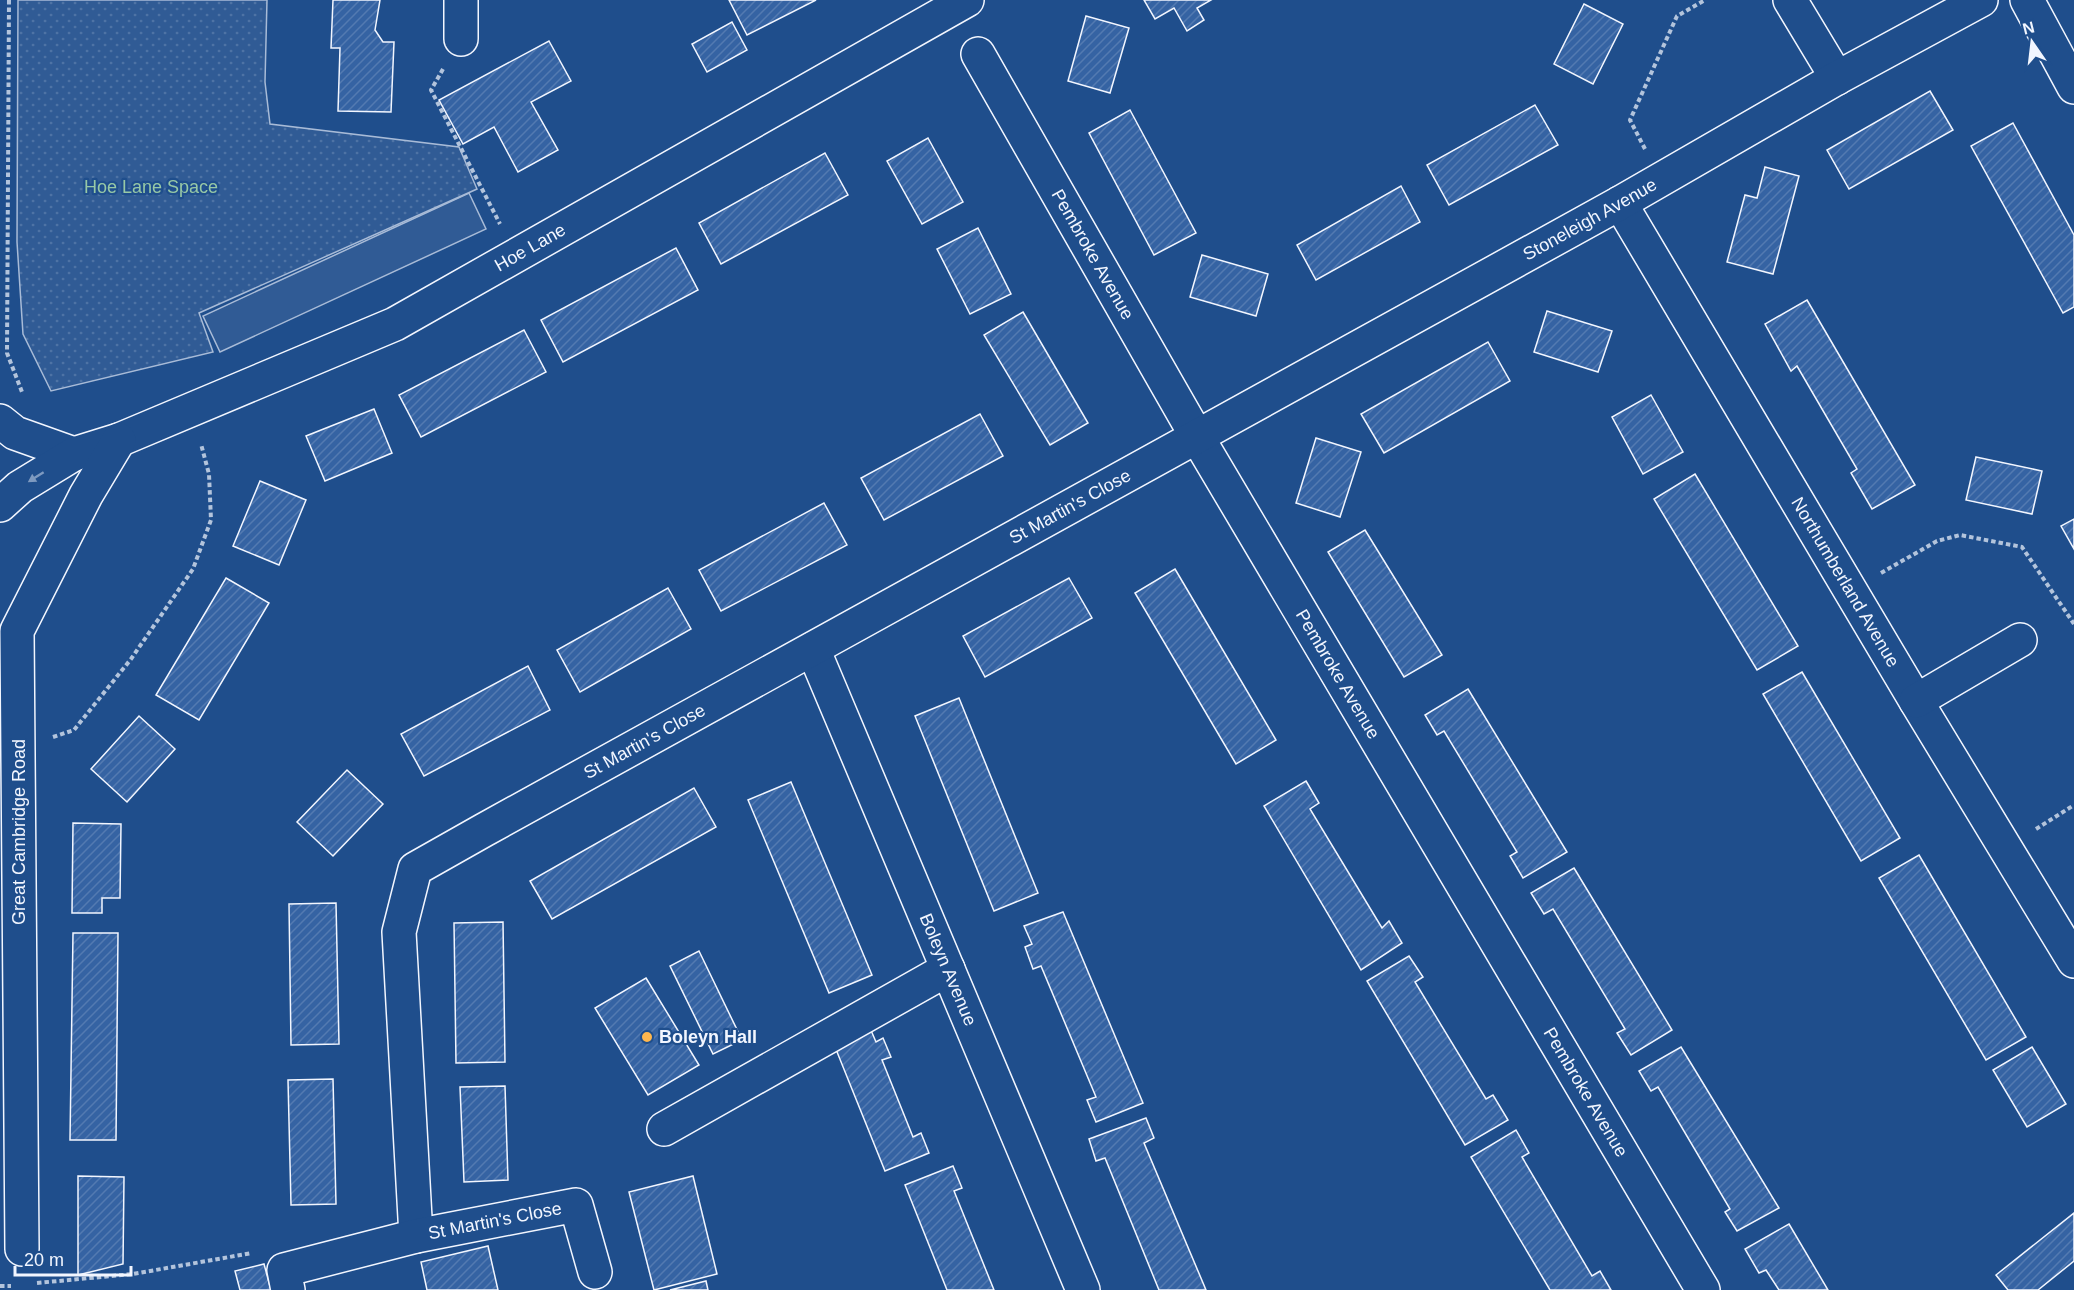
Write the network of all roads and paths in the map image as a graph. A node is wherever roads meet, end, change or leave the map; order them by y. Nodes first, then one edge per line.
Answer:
1 (9, 0) edge
2 (461, 0) edge
3 (1706, 0) edge
4 (1790, 0) edge
5 (1982, 0) edge
6 (2026, 0) edge
7 (954, 3) edge
8 (460, 39) joint
9 (978, 54) dead end
10 (1837, 78) junction
11 (2074, 87) edge
12 (1661, 178) junction
13 (1620, 202) junction
14 (516, 254) junction
15 (193, 410) junction
16 (12, 411) edge
17 (1196, 435) junction
18 (119, 440) junction
19 (74, 454) junction
20 (0, 505) edge
21 (1851, 590) junction
22 (2074, 624) edge
23 (2020, 640) dead end
24 (813, 650) junction
25 (1916, 701) junction
26 (18, 749) junction
27 (2074, 805) edge
28 (2004, 848) junction
29 (2074, 961) edge
30 (948, 969) junction
31 (664, 1129) dead end
32 (416, 1236) junction
33 (22, 1249) dead end
34 (595, 1272) dead end
35 (286, 1280) edge
36 (32, 1284) dead end
37 (21, 1285) dead end
38 (0, 1286) edge
39 (1083, 1290) edge
40 (1703, 1290) edge

1 - 16 path
2 - 8 street
3 - 12 path
4 - 10 street
5 - 10 street, Stoneleigh Avenue
6 - 11 street
7 - 14 street, Hoe Lane
8 - 14 path
9 - 17 street, Pembroke Avenue
10 - 12 street, Stoneleigh Avenue
12 - 13 street, Stoneleigh Avenue
13 - 17 street, Stoneleigh Avenue
13 - 21 street, Northumberland Avenue
14 - 15 street, Hoe Lane
15 - 18 street, Hoe Lane
15 - 26 path
16 - 19 street
17 - 24 street, St Martin's Close
17 - 40 street, Pembroke Avenue
18 - 19 street, Hoe Lane
18 - 26 street, Great Cambridge Road
19 -> 20 street, Hoe Lane
21 - 22 path
21 - 25 street, Northumberland Avenue
23 - 25 street
24 - 30 street, Boleyn Avenue
24 - 32 street, St Martin's Close
25 - 28 street, Northumberland Avenue
26 - 33 street, Great Cambridge Road
27 - 28 path
28 - 29 street, Northumberland Avenue
30 - 31 street
30 - 39 street, Boleyn Avenue
32 - 34 street, St Martin's Close
32 - 35 street, St Martin's Close
35 - 36 path
37 - 38 path

